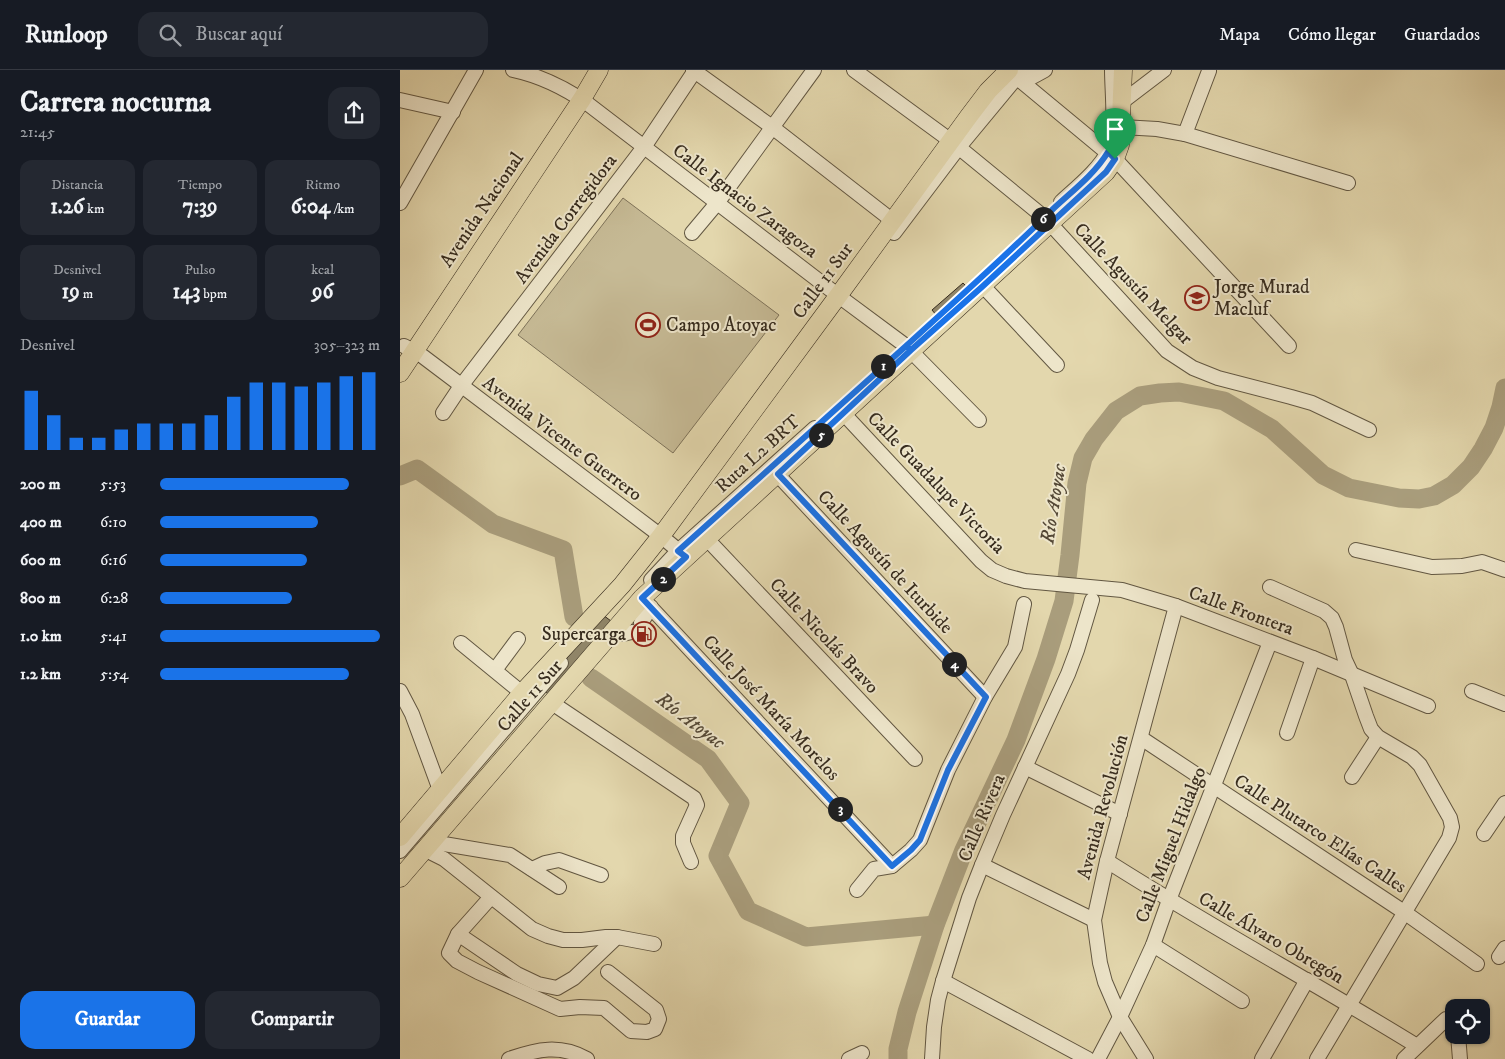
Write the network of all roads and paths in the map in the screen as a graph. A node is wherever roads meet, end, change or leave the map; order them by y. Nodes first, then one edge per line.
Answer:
1 (476, 70) edge
2 (513, 70) edge
3 (588, 70) edge
4 (599, 70) edge
5 (814, 70) edge
6 (854, 70) edge
7 (1045, 70) edge
8 (1112, 70) edge
9 (1123, 70) edge
10 (1164, 70) edge
11 (694, 71) edge
12 (1209, 71) edge
13 (1015, 73) edge
14 (578, 97) junction
15 (400, 100) edge
16 (1122, 102) junction
17 (453, 112) junction
18 (772, 127) junction
19 (1122, 127) junction
20 (1185, 134) junction
21 (955, 144) junction
22 (644, 147) junction
23 (1112, 156) junction
24 (1348, 183) dead end
25 (718, 202) junction
26 (400, 203) edge
27 (893, 221) junction
28 (1047, 221) junction
29 (692, 233) dead end
30 (983, 286) junction
31 (841, 298) junction
32 (1289, 346) dead end
33 (908, 348) junction
34 (406, 350) edge
35 (1057, 365) dead end
36 (400, 373) edge
37 (461, 386) junction
38 (443, 413) dead end
39 (844, 414) junction
40 (979, 420) dead end
41 (1369, 430) dead end
42 (778, 474) junction
43 (664, 538) junction
44 (707, 539) junction
45 (1356, 550) dead end
46 (682, 554) junction
47 (1505, 570) edge
48 (1032, 582) joint
49 (1270, 587) dead end
50 (1092, 600) dead end
51 (647, 603) junction
52 (1024, 604) dead end
53 (1176, 606) junction
54 (613, 631) junction
55 (518, 640) dead end
56 (1270, 642) junction
57 (460, 643) dead end
58 (1314, 658) junction
59 (495, 670) junction
60 (1352, 675) junction
61 (1472, 691) dead end
62 (522, 693) junction
63 (401, 694) edge
64 (986, 697) junction
65 (552, 702) junction
66 (1505, 704) edge
67 (1428, 706) dead end
68 (1287, 733) dead end
69 (1378, 737) junction
70 (1141, 738) junction
71 (915, 759) dead end
72 (1025, 767) junction
73 (1352, 777) dead end
74 (1213, 786) junction
75 (440, 790) junction
76 (1505, 803) edge
77 (1120, 814) junction
78 (1484, 834) dead end
79 (400, 837) edge
80 (429, 846) junction
81 (458, 846) junction
82 (400, 851) edge
83 (444, 859) junction
84 (1108, 861) junction
85 (691, 862) dead end
86 (982, 865) junction
87 (400, 866) edge
88 (892, 866) junction
89 (532, 869) junction
90 (601, 875) dead end
91 (400, 878) edge
92 (559, 887) dead end
93 (856, 890) dead end
94 (491, 897) junction
95 (1169, 900) junction
96 (1404, 912) junction
97 (1094, 920) junction
98 (458, 934) junction
99 (617, 937) junction
100 (654, 944) dead end
101 (1153, 945) junction
102 (1477, 964) dead end
103 (608, 972) dead end
104 (1307, 980) junction
105 (943, 981) junction
106 (1242, 1001) dead end
107 (1349, 1004) junction
108 (1120, 1017) junction
109 (1445, 1020) edge
110 (1459, 1044) edge
111 (1417, 1046) junction
112 (862, 1053) dead end
113 (509, 1059) edge
114 (587, 1059) edge
115 (849, 1059) edge
116 (932, 1059) edge
117 (1088, 1059) edge
118 (1098, 1059) edge
119 (1146, 1059) edge
120 (1262, 1059) edge
121 (1317, 1059) edge
122 (1404, 1059) edge
123 (1460, 1059) edge

1 - 17 street
2 - 14 street, Calle Ignacio Zaragoza
3 - 14 main road, Avenida Nacional
4 - 14 main road, Avenida Nacional
5 - 18 street
6 - 21 street, Calle Agustín Melgar
7 - 13 street
8 - 23 street
9 - 16 main road, Calle 11 Sur
10 - 16 street
11 - 18 street
11 - 22 street, Avenida Corregidora
12 - 20 street
13 - 21 main road, Calle 11 Sur
13 - 23 street
14 - 22 street, Calle Ignacio Zaragoza
14 - 34 main road, Avenida Nacional
15 - 17 street
16 - 19 main road, Calle 11 Sur
17 - 26 street
18 - 25 street
18 - 27 street
19 - 20 street
19 - 23 main road, Calle 11 Sur
20 - 24 street
21 - 27 main road, Calle 11 Sur
21 - 28 street, Calle Agustín Melgar
21 - 31 street
22 - 25 street, Calle Ignacio Zaragoza
22 - 37 street, Avenida Corregidora
23 - 28 main road, Calle 11 Sur
23 - 32 street
25 - 29 street
25 - 31 street, Calle Ignacio Zaragoza
27 - 31 main road, Calle 11 Sur
28 - 30 main road, Calle 11 Sur
28 - 33 street, Ruta L2 BRT
28 - 41 street, Calle Agustín Melgar
30 - 33 main road, Calle 11 Sur
30 - 35 street
31 - 33 street, Calle Ignacio Zaragoza
31 - 43 main road, Calle 11 Sur
33 - 39 main road, Calle 11 Sur
33 - 40 street, Calle Ignacio Zaragoza
33 - 46 street, Ruta L2 BRT
34 - 36 main road, Avenida Nacional
34 - 37 street, Avenida Vicente Guerrero
37 - 38 street, Avenida Corregidora
37 - 43 street, Avenida Vicente Guerrero
39 - 42 main road, Calle 11 Sur
39 - 48 street, Calle Guadalupe Victoria
42 - 44 main road, Calle 11 Sur
42 - 64 street, Calle Agustín de Iturbide
43 - 46 street, Avenida Vicente Guerrero
43 - 62 main road, Calle 11 Sur
43 - 82 street
44 - 46 main road, Calle 11 Sur
44 - 71 street, Calle Nicolás Bravo
45 - 47 street
46 - 51 main road, Calle 11 Sur
46 - 87 street, Ruta L2 BRT
48 - 53 street, Calle Frontera
49 - 60 street
50 - 72 street, Calle Rivera
51 - 54 main road, Calle 11 Sur
51 - 54 street
51 - 88 street, Calle José María Morelos
52 - 64 street
53 - 56 street, Calle Frontera
53 - 70 street, Avenida Revolución
54 - 65 main road, Calle 11 Sur
55 - 59 street
56 - 58 street, Calle Frontera
56 - 74 street, Calle Miguel Hidalgo
57 - 59 street
58 - 60 street, Calle Frontera
58 - 68 street
59 - 62 street
60 - 67 street, Calle Frontera
60 - 69 street
61 - 66 street
62 - 75 main road, Calle 11 Sur
63 - 75 street
64 - 88 street
65 - 80 main road, Calle 11 Sur
65 - 85 street
69 - 73 street
69 - 96 street
70 - 74 street, Calle Plutarco Elías Calles
70 - 77 street, Avenida Revolución
72 - 77 street
72 - 86 street, Calle Rivera
74 - 95 street, Calle Miguel Hidalgo
74 - 96 street, Calle Plutarco Elías Calles
75 - 79 main road, Calle 11 Sur
76 - 78 street
77 - 84 street, Avenida Revolución
80 - 81 street
80 - 83 street
80 - 91 main road, Calle 11 Sur
81 - 83 street
81 - 89 street
83 - 94 street
84 - 95 street, Calle Álvaro Obregón
84 - 97 street, Avenida Revolución
86 - 97 street
86 - 105 street, Calle Rivera
88 - 93 street
89 - 90 street
89 - 92 street
94 - 98 street
94 - 99 street
95 - 101 street, Calle Miguel Hidalgo
95 - 104 street, Calle Álvaro Obregón
96 - 102 street, Calle Plutarco Elías Calles
96 - 107 street
97 - 108 street, Avenida Revolución
98 - 99 street
98 - 103 street
99 - 100 street
101 - 106 street
101 - 108 street, Calle Miguel Hidalgo
104 - 107 street, Calle Álvaro Obregón
104 - 120 street
105 - 116 street, Calle Rivera
105 - 117 street
107 - 111 street, Calle Álvaro Obregón
107 - 121 street
108 - 118 street, Calle Miguel Hidalgo
108 - 119 street, Avenida Revolución
109 - 111 street
110 - 123 street
111 - 122 street
112 - 115 street
113 - 114 street

